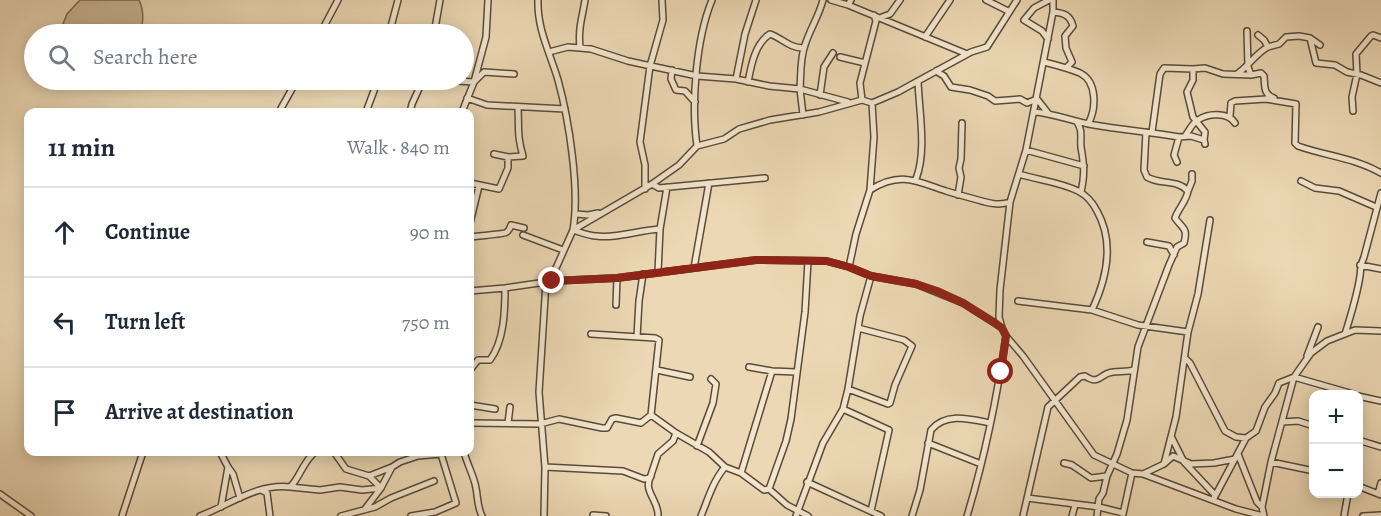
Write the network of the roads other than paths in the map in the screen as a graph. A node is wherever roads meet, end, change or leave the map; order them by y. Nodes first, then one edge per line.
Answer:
1 (338, 0) edge
2 (398, 0) edge
3 (440, 0) edge
4 (488, 0) edge
5 (538, 0) edge
6 (662, 0) edge
7 (712, 0) edge
8 (756, 0) edge
9 (824, 0) edge
10 (831, 0) edge
11 (900, 0) edge
12 (950, 0) edge
13 (986, 0) edge
14 (1017, 0) edge
15 (1049, 0) edge
16 (1053, 0) edge
17 (583, 1) edge
18 (850, 2) edge
19 (1008, 11) junction
20 (1053, 12) junction
21 (881, 17) junction
22 (875, 18) junction
23 (325, 24) edge
24 (392, 24) edge
25 (436, 24) edge
26 (1247, 31) dead end
27 (1258, 35) dead end
28 (925, 37) junction
29 (1310, 38) junction
30 (1381, 38) edge
31 (1048, 39) junction
32 (1320, 45) dead end
33 (1269, 47) junction
34 (580, 48) junction
35 (803, 48) junction
36 (549, 52) junction
37 (833, 53) dead end
38 (967, 54) junction
39 (840, 57) dead end
40 (1044, 62) junction
41 (865, 63) junction
42 (650, 66) junction
43 (1248, 67) junction
44 (1066, 68) junction
45 (1193, 69) junction
46 (672, 70) junction
47 (936, 71) junction
48 (514, 74) dead end
49 (1238, 74) junction
50 (1357, 74) junction
51 (1251, 75) junction
52 (697, 76) junction
53 (736, 79) junction
54 (918, 81) junction
55 (474, 82) joint
56 (748, 82) junction
57 (1381, 83) edge
58 (800, 89) junction
59 (291, 90) edge
60 (374, 90) edge
61 (418, 90) edge
62 (470, 90) edge
63 (820, 95) junction
64 (467, 98) junction
65 (1037, 99) junction
66 (862, 100) junction
67 (1278, 100) junction
68 (850, 102) junction
69 (696, 103) junction
70 (872, 103) junction
71 (281, 108) edge
72 (368, 108) edge
73 (411, 108) edge
74 (463, 108) edge
75 (518, 108) junction
76 (565, 109) junction
77 (1353, 111) dead end
78 (1034, 112) junction
79 (1048, 113) junction
80 (803, 115) junction
81 (1230, 116) junction
82 (1196, 120) junction
83 (1077, 122) junction
84 (962, 123) dead end
85 (1235, 123) dead end
86 (1088, 124) junction
87 (1149, 132) junction
88 (1182, 136) junction
89 (697, 146) junction
90 (1026, 150) junction
91 (494, 154) dead end
92 (508, 157) junction
93 (1177, 162) dead end
94 (1084, 165) junction
95 (1381, 173) edge
96 (1019, 174) junction
97 (1192, 174) dead end
98 (765, 178) dead end
99 (916, 180) junction
100 (1301, 181) dead end
101 (709, 183) junction
102 (474, 184) edge
103 (652, 184) junction
104 (479, 186) junction
105 (667, 187) junction
106 (645, 189) junction
107 (870, 190) junction
108 (1188, 191) junction
109 (1081, 192) junction
110 (1381, 193) edge
111 (958, 195) junction
112 (1010, 202) junction
113 (474, 207) edge
114 (1376, 207) junction
115 (604, 211) junction
116 (576, 214) junction
117 (1210, 220) dead end
118 (524, 228) dead end
119 (660, 229) junction
120 (573, 230) junction
121 (523, 235) dead end
122 (474, 236) edge
123 (1147, 242) dead end
124 (563, 250) junction
125 (1174, 255) junction
126 (808, 261) junction
127 (1360, 265) junction
128 (849, 267) junction
129 (694, 268) junction
130 (1381, 269) edge
131 (658, 272) junction
132 (643, 274) junction
133 (871, 276) junction
134 (617, 278) junction
135 (549, 282) junction
136 (505, 288) junction
137 (474, 291) edge
138 (1018, 301) dead end
139 (616, 305) dead end
140 (1092, 310) junction
141 (1145, 326) junction
142 (1318, 327) dead end
143 (858, 328) junction
144 (1002, 328) junction
145 (1381, 331) edge
146 (1188, 332) junction
147 (591, 334) dead end
148 (1345, 334) junction
149 (1006, 336) junction
150 (638, 337) junction
151 (1185, 358) junction
152 (1306, 360) junction
153 (474, 365) edge
154 (749, 367) dead end
155 (657, 370) junction
156 (1134, 370) junction
157 (772, 371) junction
158 (796, 372) junction
159 (690, 377) dead end
160 (1294, 377) junction
161 (711, 379) dead end
162 (848, 389) junction
163 (1339, 390) edge
164 (1363, 397) edge
165 (1054, 401) junction
166 (1381, 401) edge
167 (474, 406) edge
168 (510, 407) dead end
169 (495, 409) dead end
170 (843, 409) junction
171 (651, 414) junction
172 (1282, 422) junction
173 (474, 423) edge
174 (508, 423) junction
175 (990, 423) junction
176 (540, 424) junction
177 (1309, 424) edge
178 (676, 433) junction
179 (1172, 438) junction
180 (1246, 438) junction
181 (1363, 441) edge
182 (928, 443) junction
183 (697, 446) junction
184 (1381, 447) edge
185 (142, 456) edge
186 (222, 456) edge
187 (310, 456) edge
188 (337, 456) edge
189 (414, 456) edge
190 (442, 456) edge
191 (465, 456) edge
192 (1237, 457) junction
193 (1184, 462) junction
194 (1271, 462) junction
195 (1064, 463) dead end
196 (981, 464) junction
197 (1164, 464) junction
198 (1113, 465) junction
199 (228, 467) junction
200 (392, 467) junction
201 (545, 467) junction
202 (725, 467) junction
203 (1309, 470) edge
204 (741, 473) junction
205 (1132, 473) junction
206 (652, 474) junction
207 (1143, 474) junction
208 (369, 476) junction
209 (1107, 476) junction
210 (434, 481) dead end
211 (807, 482) junction
212 (1381, 483) edge
213 (290, 487) junction
214 (381, 488) junction
215 (1363, 488) edge
216 (769, 489) junction
217 (261, 490) junction
218 (0, 494) edge
219 (1379, 495) edge
220 (240, 498) junction
221 (1027, 498) junction
222 (1214, 498) junction
223 (1347, 498) edge
224 (1075, 505) junction
225 (221, 507) junction
226 (1099, 507) junction
227 (1262, 507) junction
228 (365, 509) junction
229 (872, 512) junction
230 (797, 513) edge
231 (593, 515) edge
232 (1123, 515) edge
233 (1381, 515) edge
234 (31, 516) edge
235 (122, 516) edge
236 (200, 516) edge
237 (270, 516) edge
238 (341, 516) edge
239 (411, 516) edge
240 (482, 516) edge
241 (544, 516) edge
242 (606, 516) edge
243 (658, 516) edge
244 (701, 516) edge
245 (808, 516) edge
246 (881, 516) edge
247 (912, 516) edge
248 (967, 516) edge
249 (1023, 516) edge
250 (1072, 516) edge
251 (1097, 516) edge
252 (1263, 516) edge
253 (1344, 516) edge
254 (1363, 516) edge

1 - 23 street
2 - 24 street
3 - 25 street
4 - 55 street
5 - 36 street
6 - 42 street
7 - 52 street
8 - 53 street
9 - 35 street
10 - 18 street
11 - 21 street
12 - 28 street
13 - 19 street
14 - 19 street
15 - 31 street
16 - 20 street
17 - 34 street
18 - 22 street
19 - 38 street
20 - 31 street
20 - 44 street
21 - 22 street
21 - 28 street
22 - 41 street
26 - 43 street
27 - 33 street
28 - 38 street
29 - 32 street
29 - 33 street
29 - 50 street
30 - 50 street
31 - 40 street
33 - 43 street
34 - 36 street
34 - 42 street
35 - 56 street
35 - 58 street
36 - 76 street
37 - 63 street
38 - 47 street
39 - 41 street
40 - 44 street
40 - 65 street
41 - 66 street
42 - 46 street
42 - 106 street
43 - 49 street
43 - 51 street
44 - 86 street
45 - 49 street
45 - 82 street
45 - 87 street
46 - 52 street
46 - 69 street
47 - 54 street
47 - 65 street
48 - 55 street
49 - 51 street
50 - 57 street
50 - 77 street
51 - 67 street
52 - 53 street
52 - 69 street
53 - 56 street
54 - 70 street
54 - 99 street
56 - 58 street
58 - 63 street
58 - 80 street
59 - 71 street
60 - 72 street
61 - 73 street
62 - 64 street
63 - 68 street
64 - 74 street
64 - 75 street
65 - 78 street
65 - 79 street
66 - 68 street
66 - 70 street
67 - 81 street
67 - 95 street
68 - 80 street
69 - 89 street
70 - 107 street
75 - 76 street
75 - 92 street
76 - 116 street
78 - 79 street
78 - 90 street
79 - 83 street
80 - 89 street
81 - 82 street
81 - 85 street
82 - 88 street
82 - 88 street
83 - 86 street
83 - 94 street
84 - 111 street
86 - 87 street
87 - 88 street
87 - 108 street
88 - 93 street
89 - 103 street
90 - 94 street
90 - 96 street
91 - 92 street
92 - 104 street
94 - 109 street
96 - 109 street
96 - 112 street
97 - 108 street
98 - 101 street
99 - 107 street
99 - 111 street
100 - 114 street
101 - 105 street
101 - 129 street
102 - 104 street
103 - 105 street
103 - 106 street
104 - 113 street
105 - 119 street
106 - 115 street
107 - 128 street
108 - 125 street
109 - 140 street
110 - 114 street
111 - 112 street
112 - 144 street
114 - 127 street
115 - 116 street
115 - 120 street
116 - 120 street
117 - 146 street
118 - 122 street
119 - 120 street
119 - 131 street
120 - 124 street
121 - 124 street
123 - 125 street
124 - 135 street
125 - 141 street
126 - 128 street
126 - 129 street
126 - 158 street
127 - 130 street
127 - 148 street
128 - 133 street
129 - 131 street
131 - 132 street
132 - 134 street
132 - 150 street
133 - 143 street
133 - 144 street
134 - 135 street
134 - 139 street
135 - 136 street
135 - 176 street
136 - 137 street
136 - 153 street
138 - 140 street
140 - 141 street
141 - 146 street
141 - 156 street
142 - 152 street
143 - 162 street
143 - 162 street
144 - 149 street
145 - 148 street
146 - 151 street
147 - 150 street
148 - 152 street
149 - 165 street
149 - 175 street
150 - 155 street
151 - 179 street
151 - 180 street
152 - 160 street
154 - 157 street
155 - 159 street
155 - 171 street
156 - 165 street
156 - 198 street
157 - 158 street
157 - 204 street
158 - 216 street
160 - 163 street
160 - 172 street
160 - 180 street
161 - 183 street
162 - 170 street
164 - 166 street
165 - 198 street
165 - 221 street
167 - 169 street
168 - 174 street
170 - 211 street
170 - 229 street
171 - 176 street
171 - 178 street
172 - 177 street
172 - 194 street
173 - 174 street
174 - 176 street
175 - 182 street
175 - 196 street
176 - 201 street
178 - 183 street
178 - 206 street
179 - 193 street
179 - 197 street
180 - 192 street
181 - 184 street
182 - 196 street
182 - 247 street
183 - 202 street
185 - 235 street
186 - 199 street
187 - 213 street
188 - 208 street
189 - 200 street
190 - 239 street
191 - 240 street
192 - 193 street
192 - 222 street
192 - 227 street
193 - 197 street
193 - 222 street
194 - 203 street
194 - 227 street
195 - 209 street
196 - 248 street
197 - 207 street
198 - 205 street
198 - 209 street
199 - 220 street
199 - 225 street
200 - 208 street
200 - 214 street
201 - 206 street
201 - 241 street
202 - 204 street
202 - 244 street
204 - 216 street
205 - 207 street
205 - 232 street
206 - 243 street
207 - 222 street
208 - 214 street
209 - 226 street
210 - 228 street
211 - 229 street
211 - 230 street
212 - 219 street
213 - 214 street
213 - 217 street
214 - 228 street
215 - 219 street
216 - 230 street
217 - 220 street
217 - 237 street
218 - 234 street
220 - 225 street
221 - 224 street
221 - 249 street
222 - 252 street
223 - 253 street
224 - 226 street
224 - 250 street
225 - 236 street
226 - 232 street
226 - 251 street
227 - 252 street
228 - 238 street
229 - 246 street
230 - 245 street
231 - 242 street
233 - 254 street

